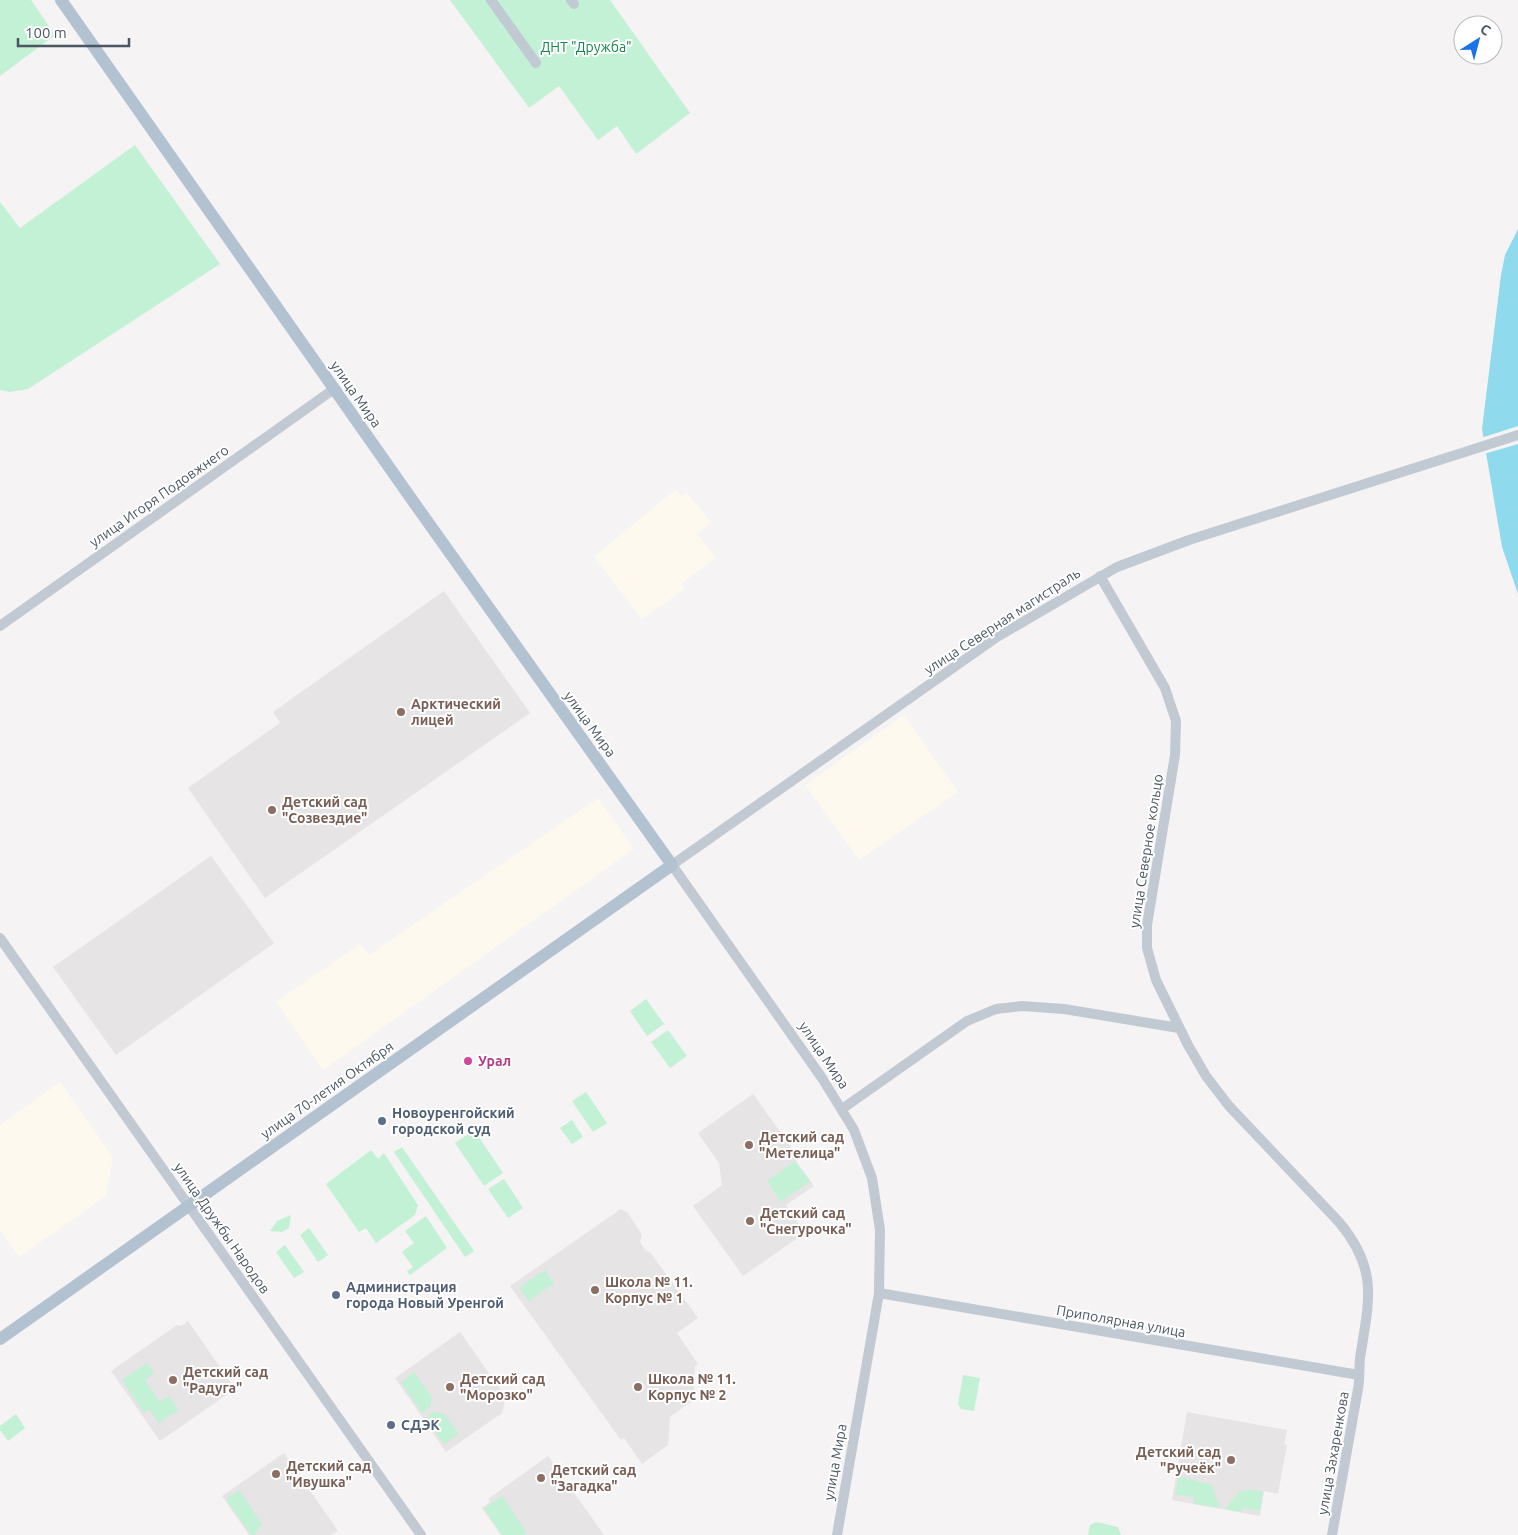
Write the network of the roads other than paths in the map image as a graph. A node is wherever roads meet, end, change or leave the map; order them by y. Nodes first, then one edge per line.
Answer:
1 (61, 0) edge
2 (491, 0) edge
3 (536, 63) dead end
4 (334, 389) junction
5 (1518, 435) edge
6 (1100, 576) junction
7 (0, 626) edge
8 (672, 865) junction
9 (0, 938) edge
10 (1179, 1028) junction
11 (842, 1109) junction
12 (190, 1205) junction
13 (879, 1293) junction
14 (0, 1339) edge
15 (1359, 1375) junction
16 (421, 1535) edge
17 (837, 1535) edge
18 (1332, 1535) edge

1 - 4 main road, улица Мира
2 - 3 street
4 - 7 street, улица Игоря Подовжнего
4 - 8 main road, улица Мира
5 - 6 street, улица Северная магистраль
6 - 8 street, улица Северная магистраль
6 - 10 street, улица Северное кольцо
8 - 11 street, улица Мира
8 - 12 main road, улица 70-летия Октября
9 - 12 street, улица Дружбы Народов
10 - 11 street
10 - 15 street, улица Северное кольцо
11 - 13 street, улица Мира
12 - 14 main road, улица 70-летия Октября
12 - 16 street, улица Дружбы Народов
13 - 15 street, Приполярная улица
13 - 17 street, улица Мира
15 - 18 street, улица Захаренкова

